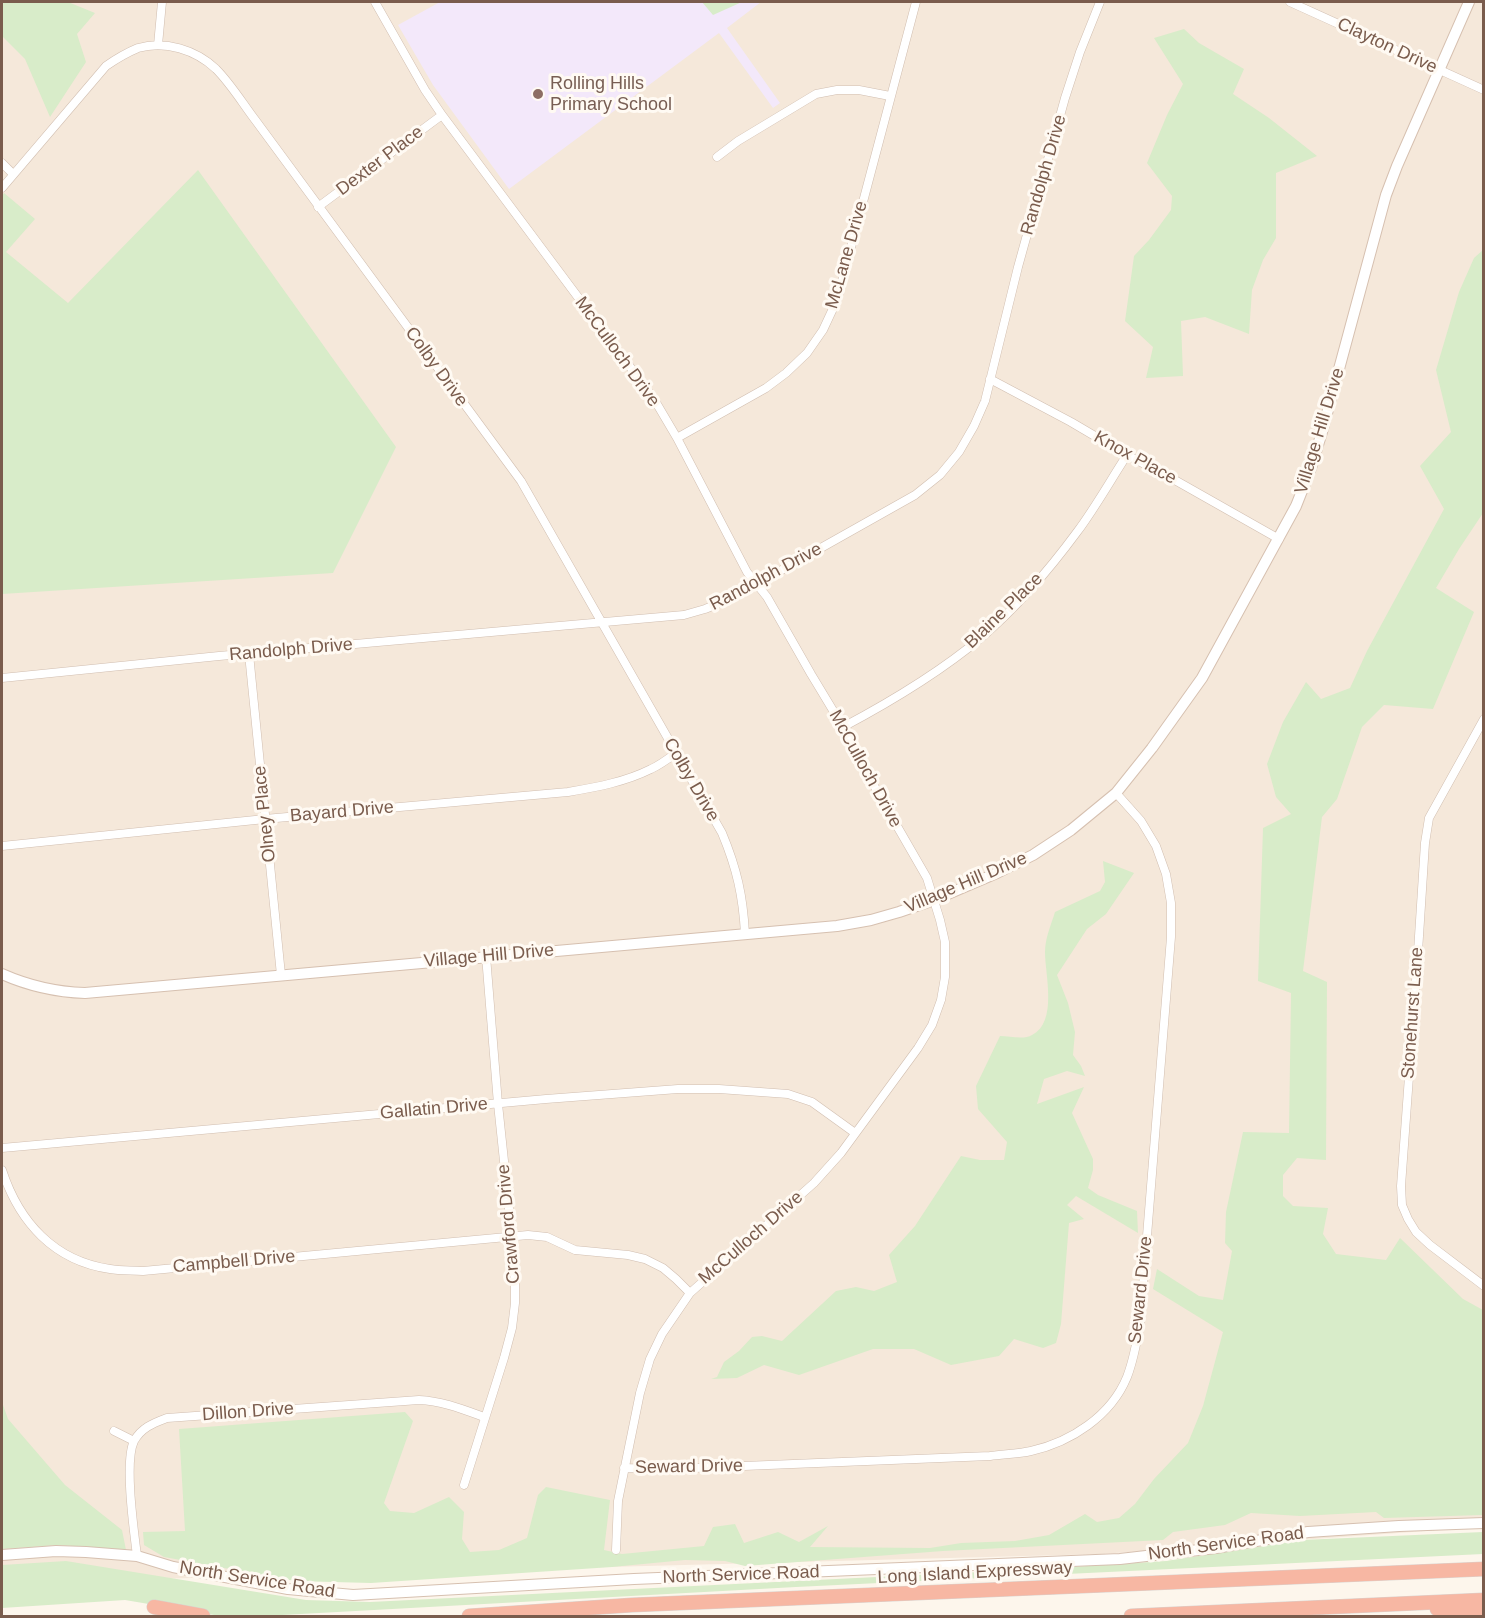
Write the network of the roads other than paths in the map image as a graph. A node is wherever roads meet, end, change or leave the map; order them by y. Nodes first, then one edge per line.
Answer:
1 (162, 2) edge
2 (375, 2) edge
3 (916, 2) edge
4 (1100, 2) edge
5 (1290, 2) edge
6 (1469, 2) edge
7 (158, 45) junction
8 (1439, 70) junction
9 (1484, 90) edge
10 (890, 96) junction
11 (442, 115) junction
12 (717, 158) dead end
13 (2, 164) edge
14 (13, 174) junction
15 (2, 188) edge
16 (318, 207) junction
17 (990, 379) junction
18 (676, 438) junction
19 (1127, 455) junction
20 (1279, 539) junction
21 (757, 584) junction
22 (601, 622) junction
23 (249, 654) junction
24 (2, 678) edge
25 (1484, 719) edge
26 (843, 727) junction
27 (676, 753) junction
28 (1116, 793) junction
29 (265, 819) junction
30 (2, 846) edge
31 (934, 900) junction
32 (746, 934) junction
33 (486, 956) junction
34 (2, 974) edge
35 (281, 975) junction
36 (498, 1104) junction
37 (855, 1134) junction
38 (2, 1148) edge
39 (2, 1170) edge
40 (512, 1237) junction
41 (1484, 1286) edge
42 (690, 1293) junction
43 (484, 1417) junction
44 (114, 1431) dead end
45 (134, 1441) junction
46 (624, 1468) junction
47 (464, 1485) dead end
48 (1484, 1523) edge
49 (616, 1550) dead end
50 (2, 1556) edge
51 (136, 1556) junction
52 (1484, 1562) edge
53 (1484, 1569) edge
54 (1456, 1570) junction
55 (1484, 1600) edge
56 (1393, 1604) junction
57 (154, 1608) dead end
58 (1484, 1612) edge
59 (203, 1617) edge
60 (469, 1617) edge
61 (1131, 1617) edge

1 - 7 street
2 - 11 street, McCulloch Drive
3 - 10 street, McLane Drive
4 - 17 street, Randolph Drive
5 - 8 street, Clayton Drive
6 - 8 street, Village Hill Drive
7 - 14 street, Colby Drive
7 - 16 street, Colby Drive
8 - 9 street, Clayton Drive
8 - 20 street, Village Hill Drive
10 - 12 street
10 - 18 street, McLane Drive
11 - 16 street, Dexter Place
11 - 18 street, McCulloch Drive
13 - 14 street
14 - 15 street, Colby Drive
16 - 22 street, Colby Drive
17 - 19 street, Knox Place
17 - 21 street, Randolph Drive
18 - 21 street, McCulloch Drive
19 - 20 street, Knox Place
19 - 26 street, Blaine Place
20 - 28 street, Village Hill Drive
21 - 22 street, Randolph Drive
21 - 26 street, McCulloch Drive
22 - 23 street, Randolph Drive
22 - 27 street, Colby Drive
23 - 24 street, Randolph Drive
23 - 29 street, Olney Place
25 - 41 street, Stonehurst Lane
26 - 31 street, McCulloch Drive
27 - 29 street, Bayard Drive
27 - 32 street, Colby Drive
28 - 31 street, Village Hill Drive
28 - 46 street, Seward Drive
29 - 30 street, Bayard Drive
29 - 35 street, Olney Place
31 - 32 street, Village Hill Drive
31 - 37 street, McCulloch Drive
32 - 33 street, Village Hill Drive
33 - 35 street, Village Hill Drive
33 - 36 street, Crawford Drive
34 - 35 street, Village Hill Drive
36 - 37 street, Gallatin Drive
36 - 38 street, Gallatin Drive
36 - 40 street, Crawford Drive
37 - 42 street, McCulloch Drive
39 - 40 street, Campbell Drive
40 - 42 street, Campbell Drive
40 - 43 street, Crawford Drive
42 - 46 street, McCulloch Drive
43 - 45 street, Dillon Drive
43 - 47 street, Crawford Drive
44 - 45 street
45 - 51 street
46 - 49 street, McCulloch Drive
48 - 51 street, North Service Road
50 - 51 street, North Service Road
52 - 54 highway
53 - 54 highway, Long Island Expressway
54 - 60 highway, Long Island Expressway
55 - 56 highway
56 - 58 highway
56 - 61 highway
57 - 59 highway

